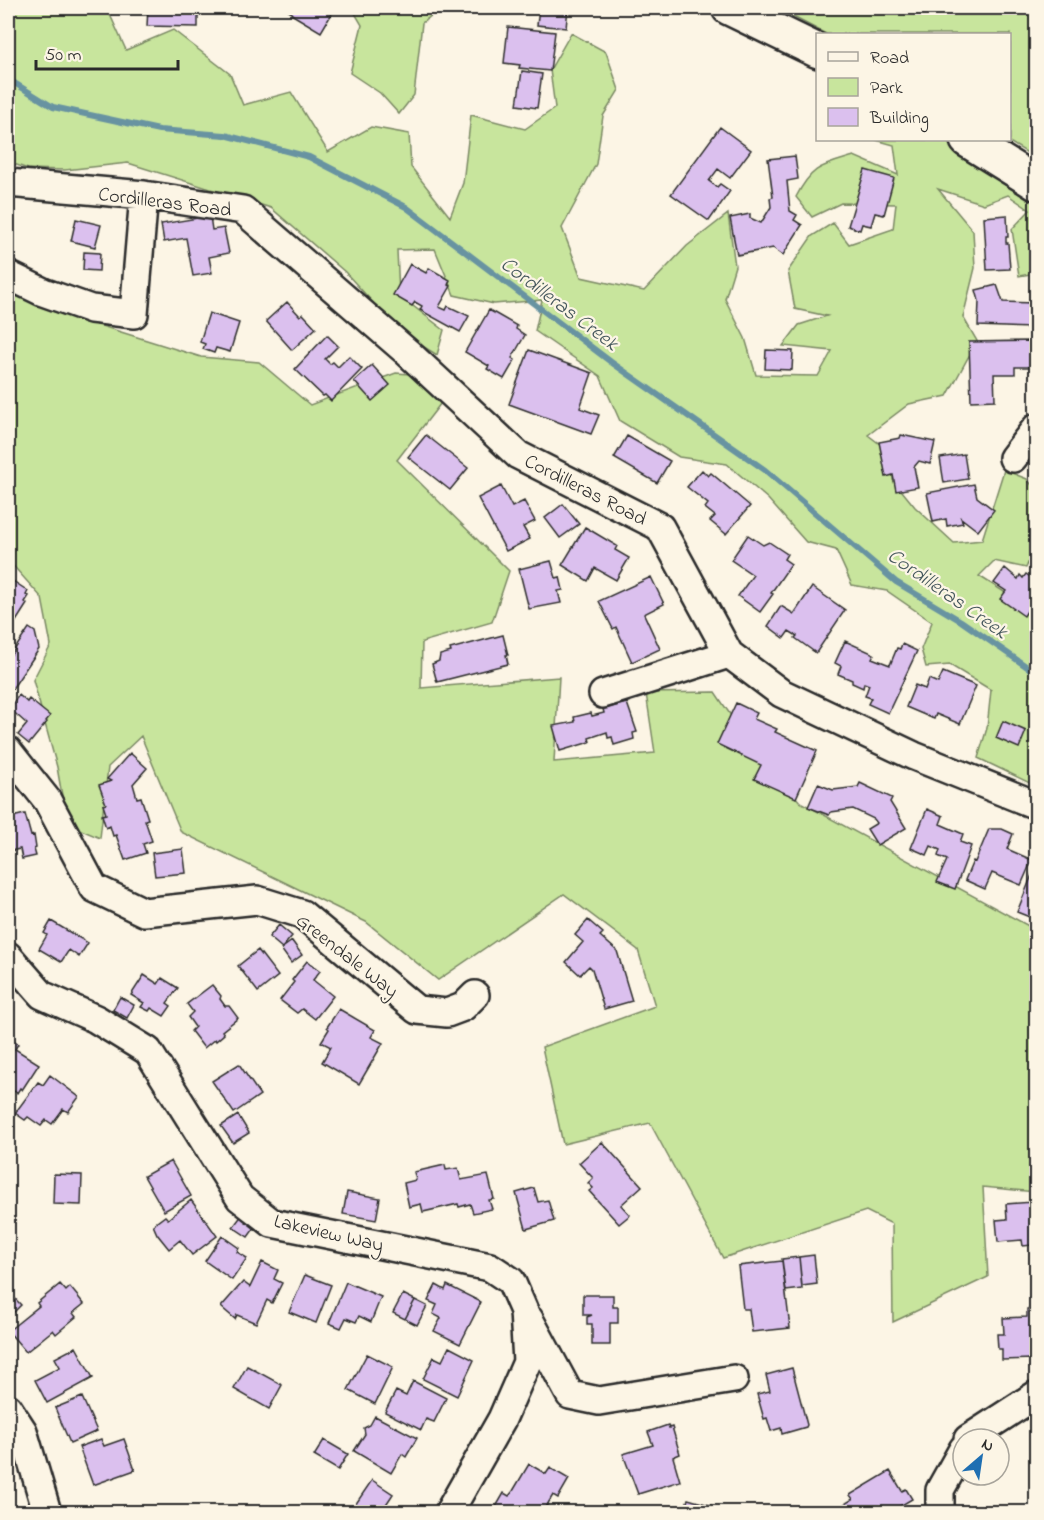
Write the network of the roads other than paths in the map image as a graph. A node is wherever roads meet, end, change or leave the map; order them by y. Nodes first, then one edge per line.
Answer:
1 (729, 8) edge
2 (816, 50) edge
3 (969, 141) edge
4 (8, 183) edge
5 (1036, 183) edge
6 (144, 195) junction
7 (8, 275) edge
8 (1036, 428) edge
9 (1013, 458) dead end
10 (729, 654) junction
11 (603, 694) dead end
12 (8, 751) edge
13 (1036, 805) edge
14 (8, 956) edge
15 (475, 995) dead end
16 (524, 1311) junction
17 (734, 1379) dead end
18 (1036, 1395) edge
19 (8, 1408) edge
20 (987, 1427) edge
21 (951, 1470) edge
22 (47, 1512) edge
23 (449, 1512) edge
24 (940, 1512) edge

1 - 2 main road
3 - 5 main road
4 - 6 street, Cordilleras Road
6 - 7 street
6 - 10 street, Cordilleras Road
8 - 9 street
10 - 11 street
10 - 13 street, Cordilleras Road
12 - 15 street, Greendale Way
14 - 16 street, Lakeview Way
16 - 17 street
16 - 23 street, Lakeview Way
18 - 20 street
19 - 22 street
21 - 24 street

